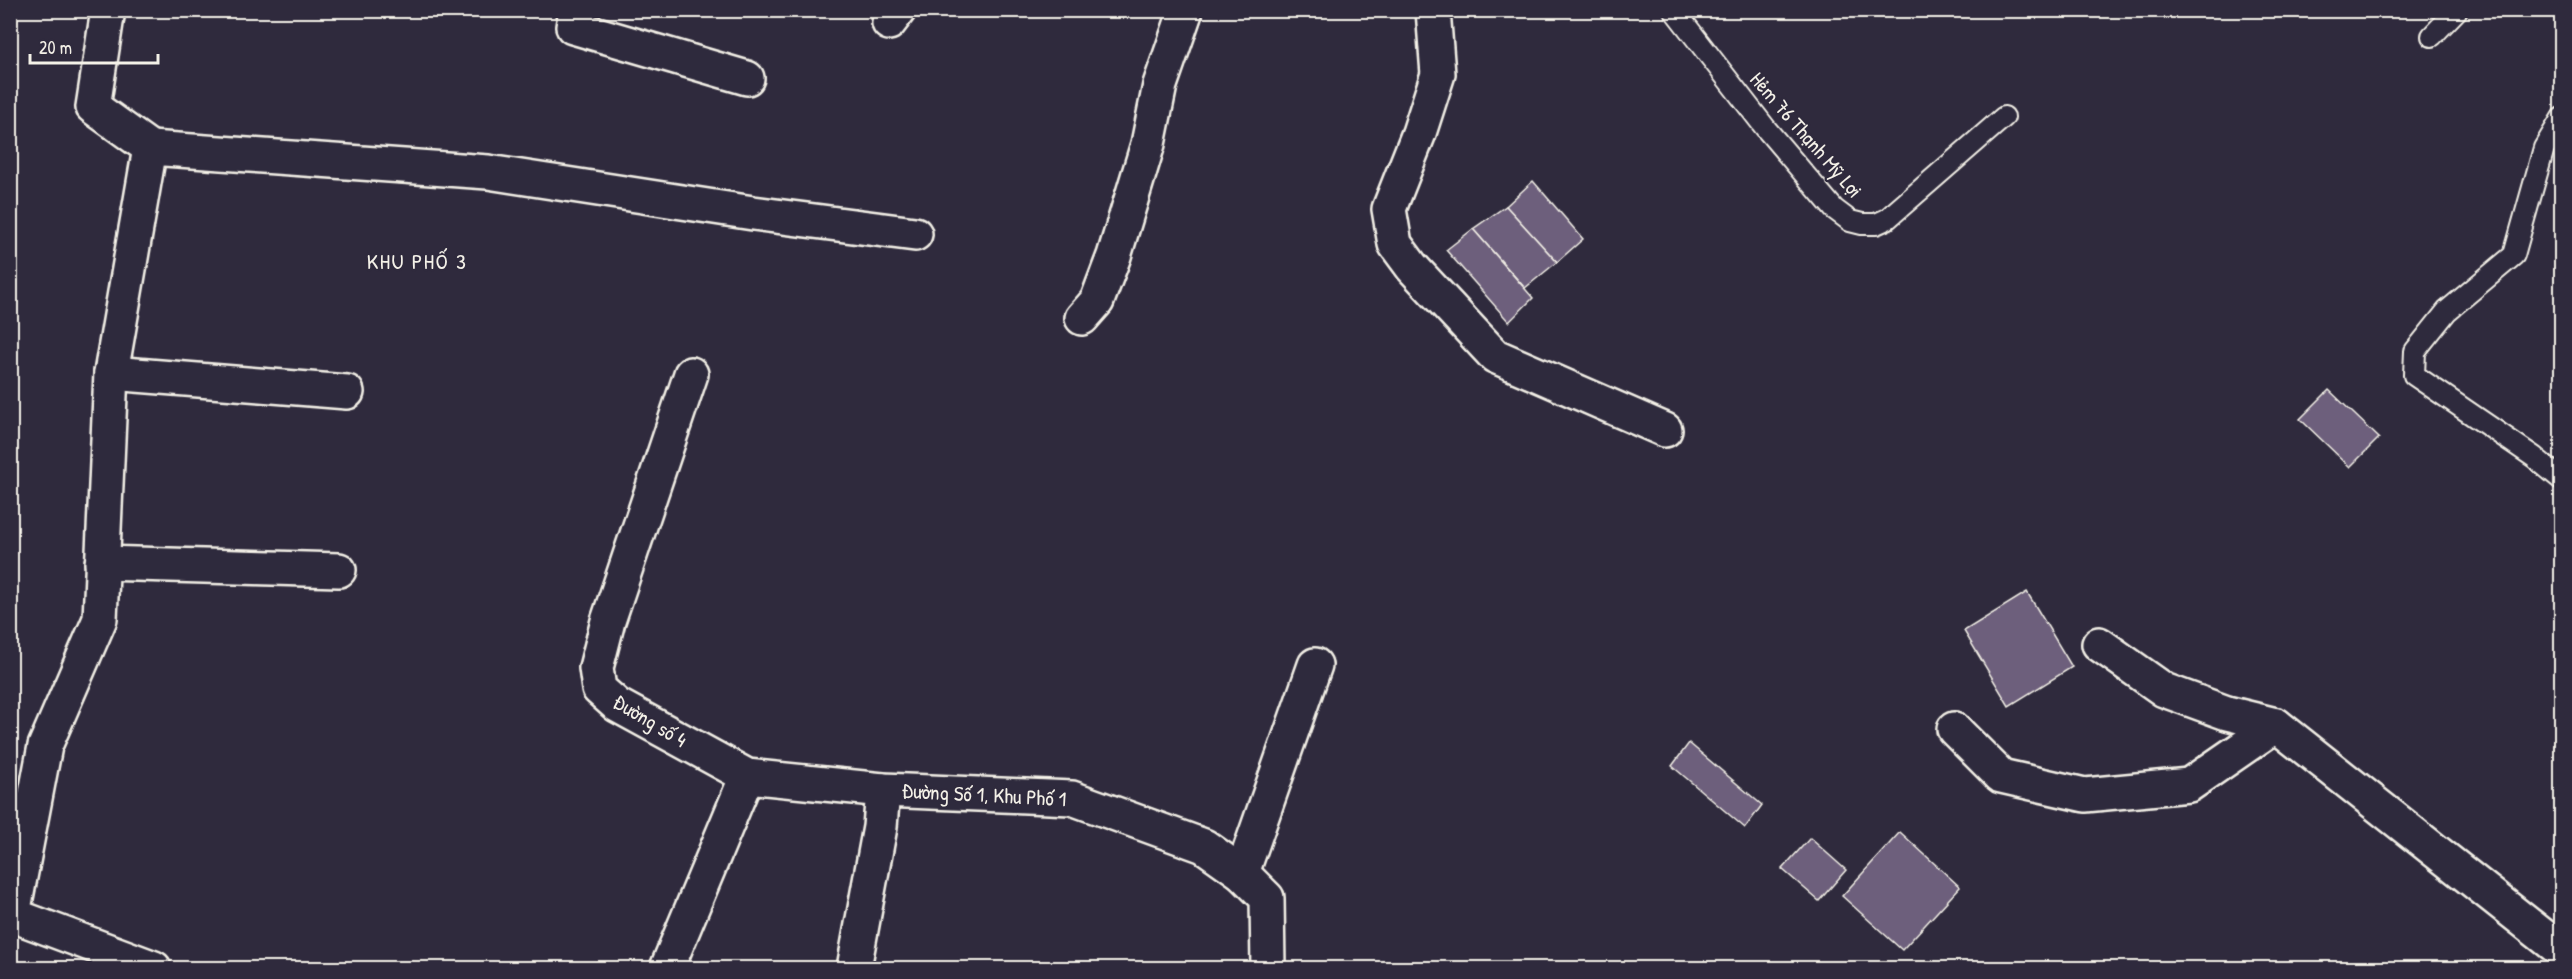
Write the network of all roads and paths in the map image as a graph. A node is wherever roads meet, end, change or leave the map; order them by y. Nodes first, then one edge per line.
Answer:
1 (108, 10) edge
2 (576, 10) edge
3 (1186, 10) edge
4 (1433, 10) edge
5 (1674, 10) edge
6 (2457, 10) edge
7 (2432, 36) dead end
8 (747, 78) dead end
9 (2004, 117) dead end
10 (2562, 118) edge
11 (150, 148) junction
12 (915, 234) dead end
13 (1082, 318) dead end
14 (111, 373) junction
15 (692, 374) dead end
16 (347, 392) dead end
17 (1665, 430) dead end
18 (2562, 480) edge
19 (102, 563) junction
20 (339, 570) dead end
21 (2099, 644) dead end
22 (1315, 665) dead end
23 (2276, 726) junction
24 (1954, 729) dead end
25 (747, 776) junction
26 (883, 790) junction
27 (1242, 873) junction
28 (12, 914) edge
29 (2562, 951) edge
30 (154, 969) edge
31 (667, 969) edge
32 (854, 969) edge
33 (1268, 969) edge

1 - 11 street
2 - 8 street
3 - 13 street
4 - 17 street
5 - 9 lane, Hẻm 76 Thạnh Mỹ Lợi
6 - 7 lane
10 - 18 lane
11 - 12 street
11 - 14 street
14 - 16 street
14 - 19 street
15 - 25 street, Đường số 4
19 - 20 street
19 - 28 street
21 - 23 street
22 - 27 street
23 - 24 street
23 - 29 street
25 - 26 street, Đường Số 1, Khu Phố 1
25 - 31 street
26 - 27 street, Đường Số 1, Khu Phố 1
26 - 32 street
27 - 33 street, Đường Số 1, Khu Phố 1
28 - 30 street

